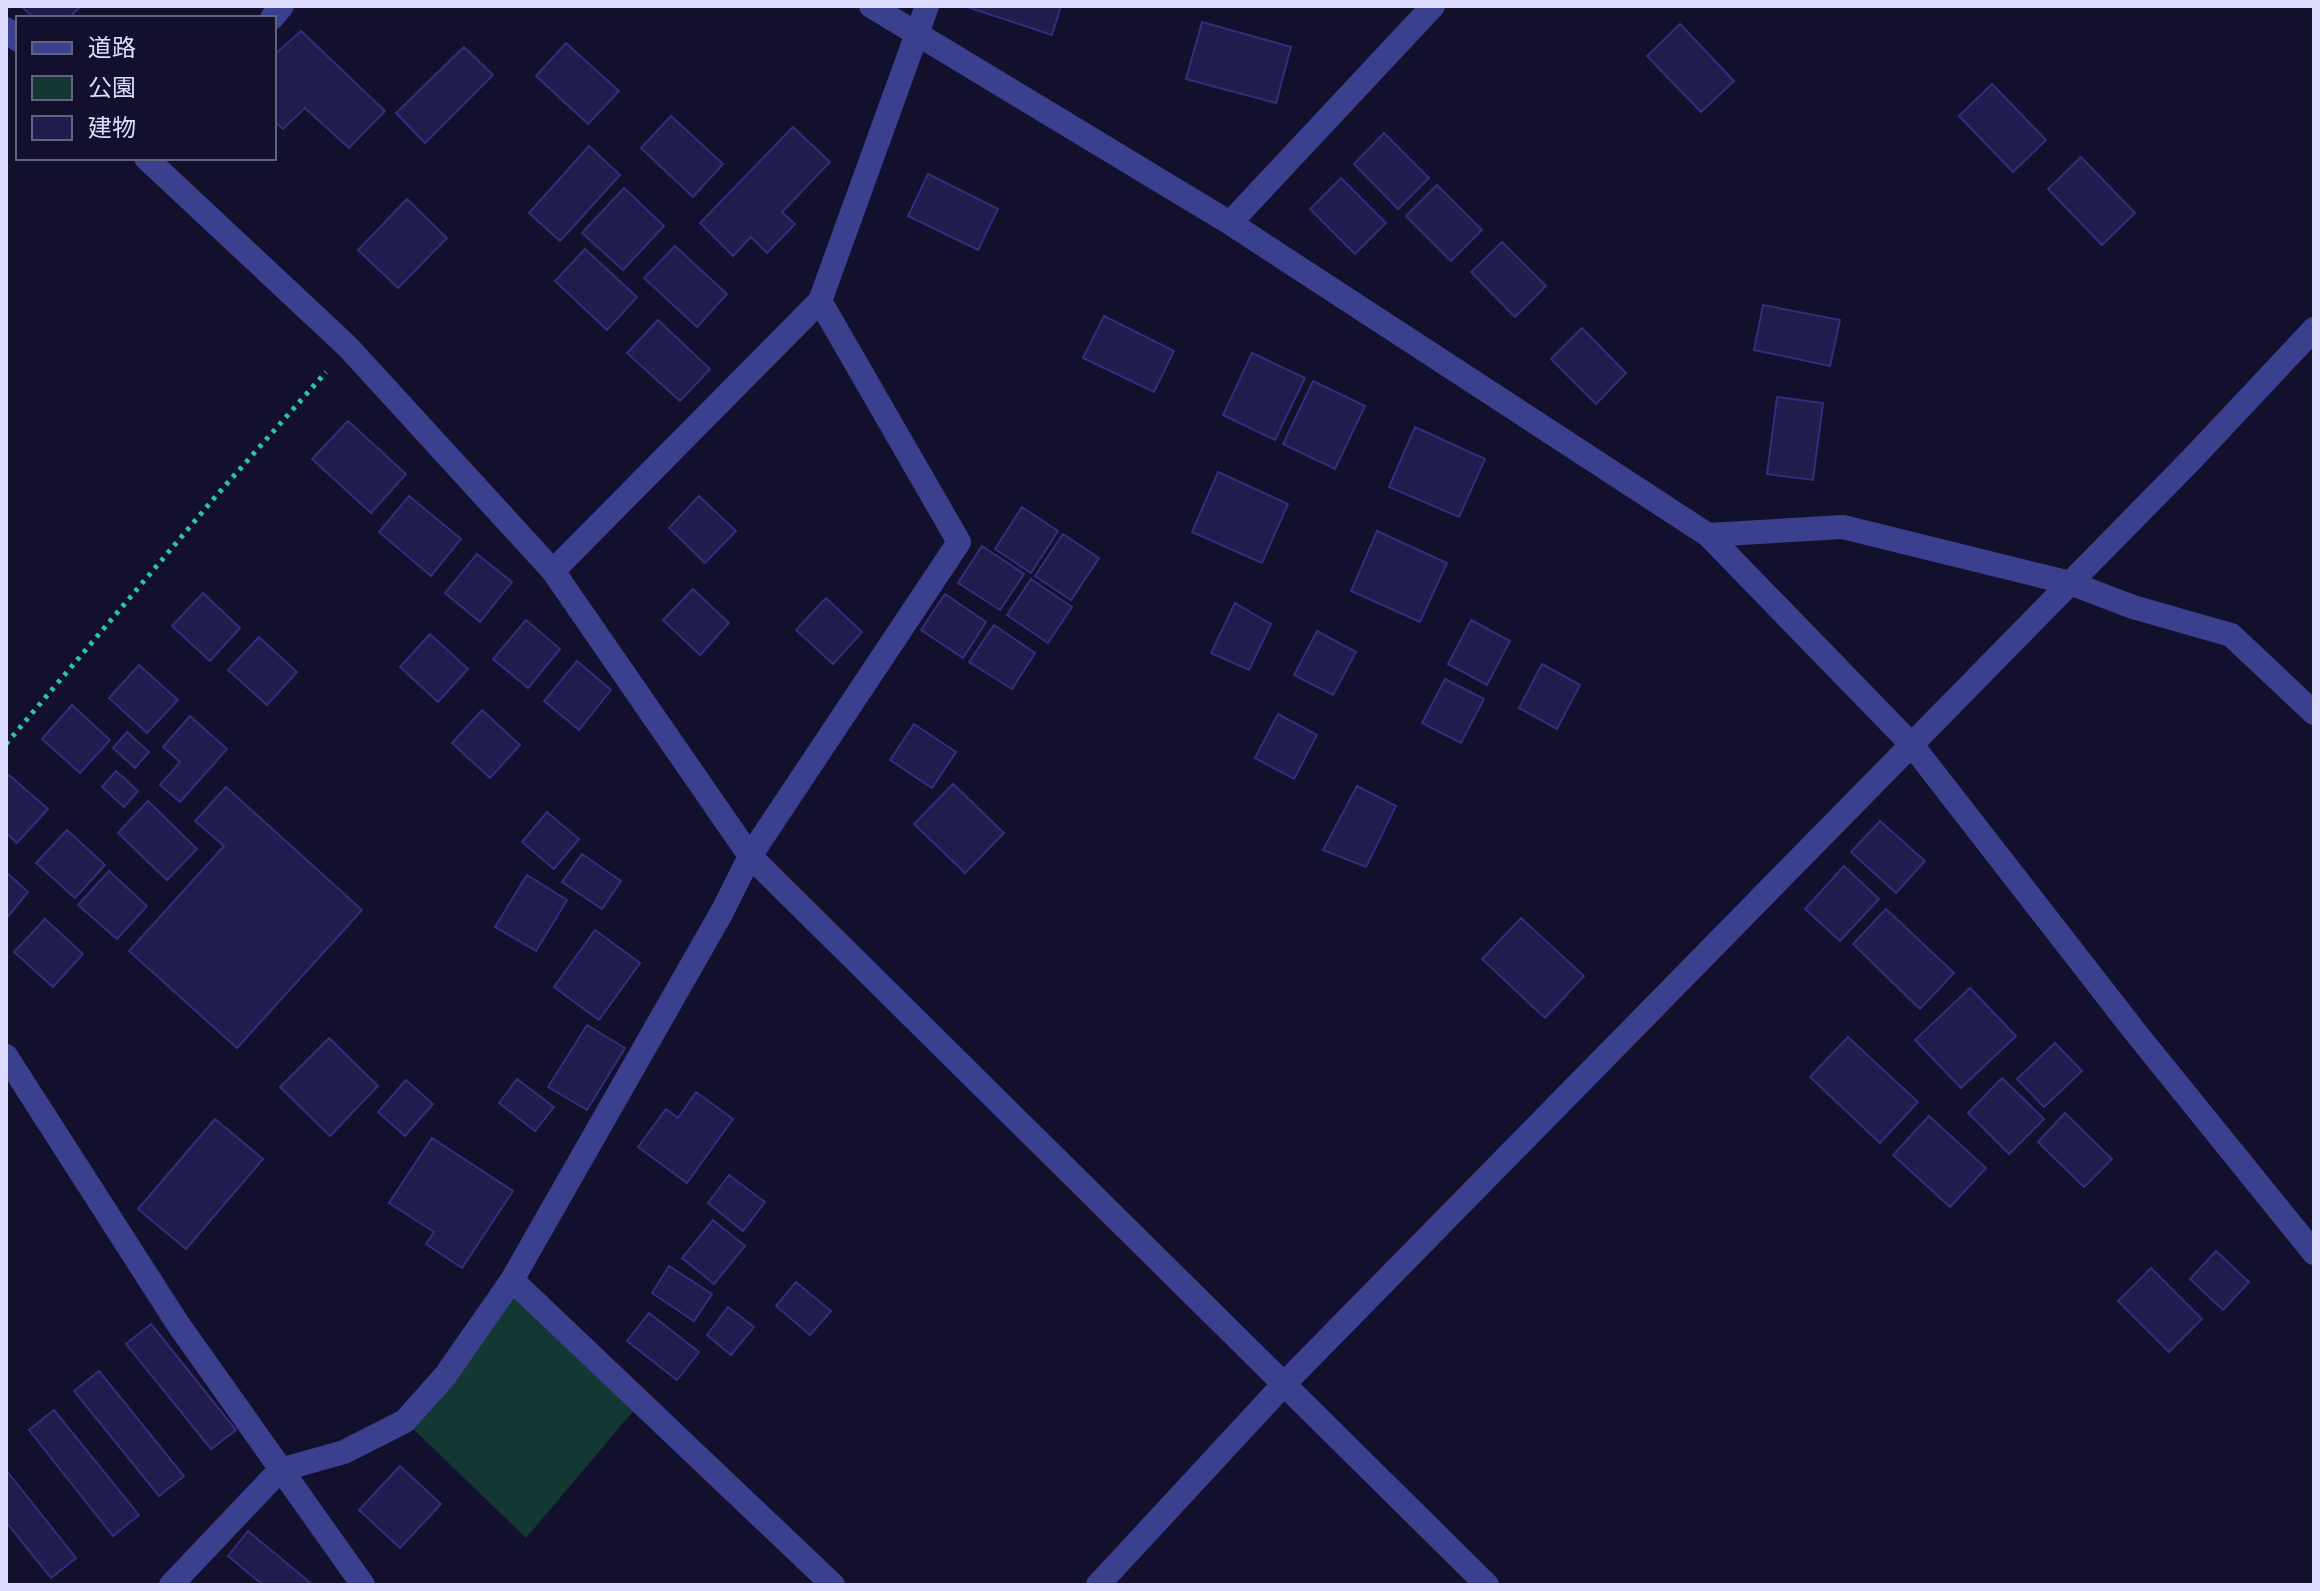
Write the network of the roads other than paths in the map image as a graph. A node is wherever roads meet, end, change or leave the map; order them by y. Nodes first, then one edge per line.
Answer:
1 (871, 6) edge
2 (927, 6) edge
3 (1433, 6) edge
4 (915, 33) junction
5 (150, 160) edge
6 (1230, 223) junction
7 (820, 301) junction
8 (2314, 329) edge
9 (1708, 535) junction
10 (553, 571) junction
11 (2070, 583) junction
12 (2314, 713) edge
13 (1912, 745) junction
14 (750, 856) junction
15 (6, 1056) edge
16 (2314, 1253) edge
17 (512, 1280) junction
18 (1284, 1384) junction
19 (280, 1470) junction
20 (171, 1585) edge
21 (363, 1585) edge
22 (833, 1585) edge
23 (1098, 1585) edge
24 (1487, 1585) edge

1 - 4 street
2 - 4 street
3 - 6 street
4 - 6 street
4 - 7 street
5 - 10 street
6 - 9 street
7 - 10 street
7 - 14 street
8 - 11 street
9 - 11 street
9 - 13 street
10 - 14 street
11 - 12 street
11 - 13 street
13 - 16 street
13 - 18 street
14 - 17 street
14 - 18 street
15 - 19 street
17 - 19 street
17 - 22 street
18 - 23 street
18 - 24 street
19 - 20 street
19 - 21 street

